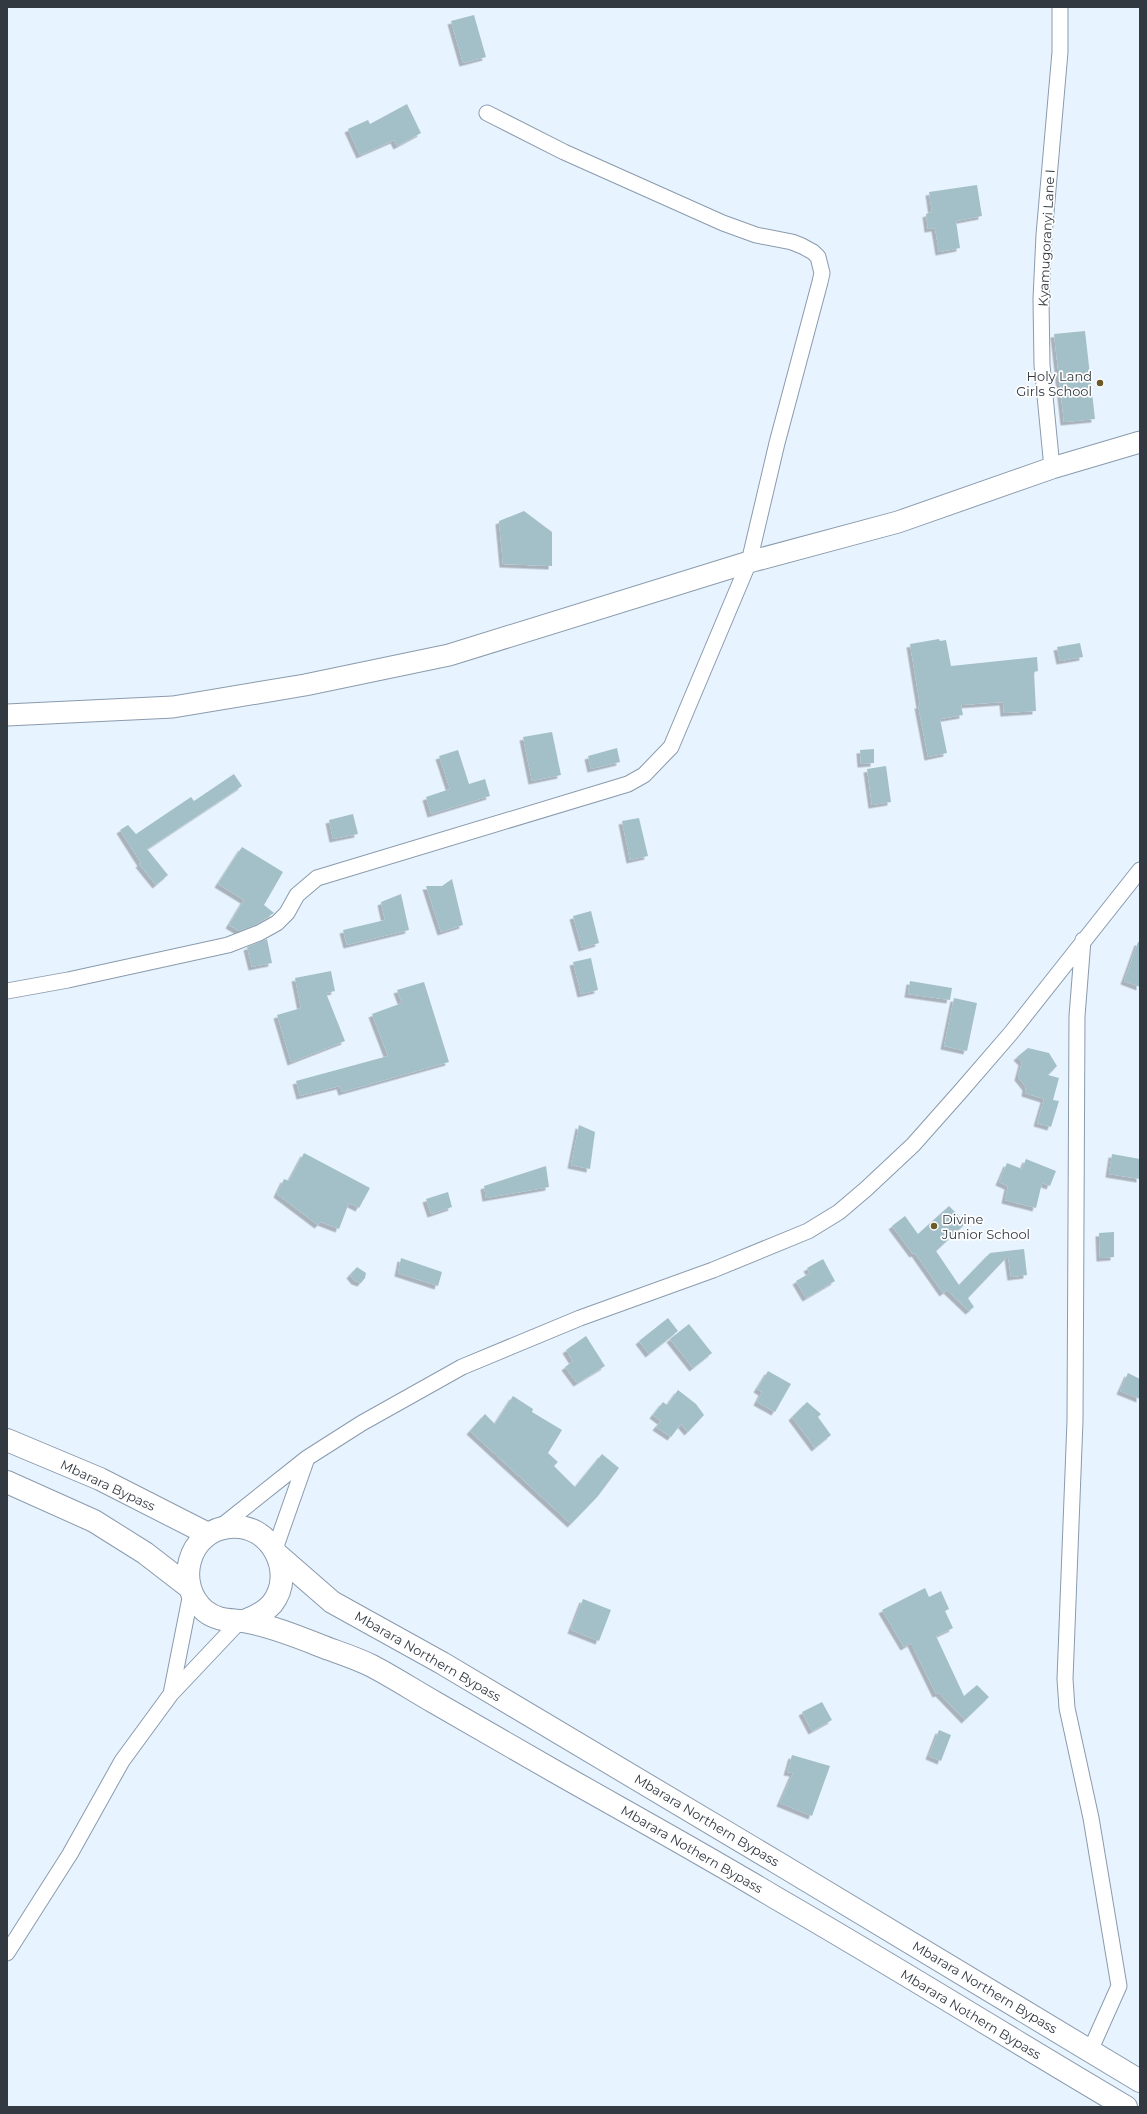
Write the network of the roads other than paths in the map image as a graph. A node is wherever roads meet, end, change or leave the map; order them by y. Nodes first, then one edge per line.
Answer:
1 (1060, 7) edge
2 (487, 113) dead end
3 (1140, 442) edge
4 (1052, 468) junction
5 (749, 562) junction
6 (7, 715) edge
7 (1140, 870) edge
8 (1083, 940) junction
9 (7, 991) edge
10 (7, 1440) edge
11 (307, 1458) junction
12 (7, 1482) edge
13 (213, 1532) junction
14 (276, 1552) junction
15 (190, 1590) junction
16 (242, 1622) junction
17 (171, 1694) junction
18 (7, 1953) edge
19 (1090, 2051) junction
20 (1140, 2081) edge
21 (1126, 2107) edge

1 - 4 street, Kyamugoranyi Lane I
2 - 5 street
3 - 4 main road
4 - 5 main road
5 - 6 main road
5 - 9 street
7 - 8 street
8 - 11 street
8 - 19 street
10 - 13 highway, Mbarara Bypass
11 - 13 street
11 - 14 street
12 - 15 highway
13 - 14 highway
13 - 15 highway
14 - 16 highway
14 - 19 highway, Mbarara Northern Bypass
15 - 16 highway
15 - 17 street
16 - 17 street
16 - 21 highway, Mbarara Nothern Bypass
17 - 18 street
19 - 20 highway, Mbarara Northern Bypass

